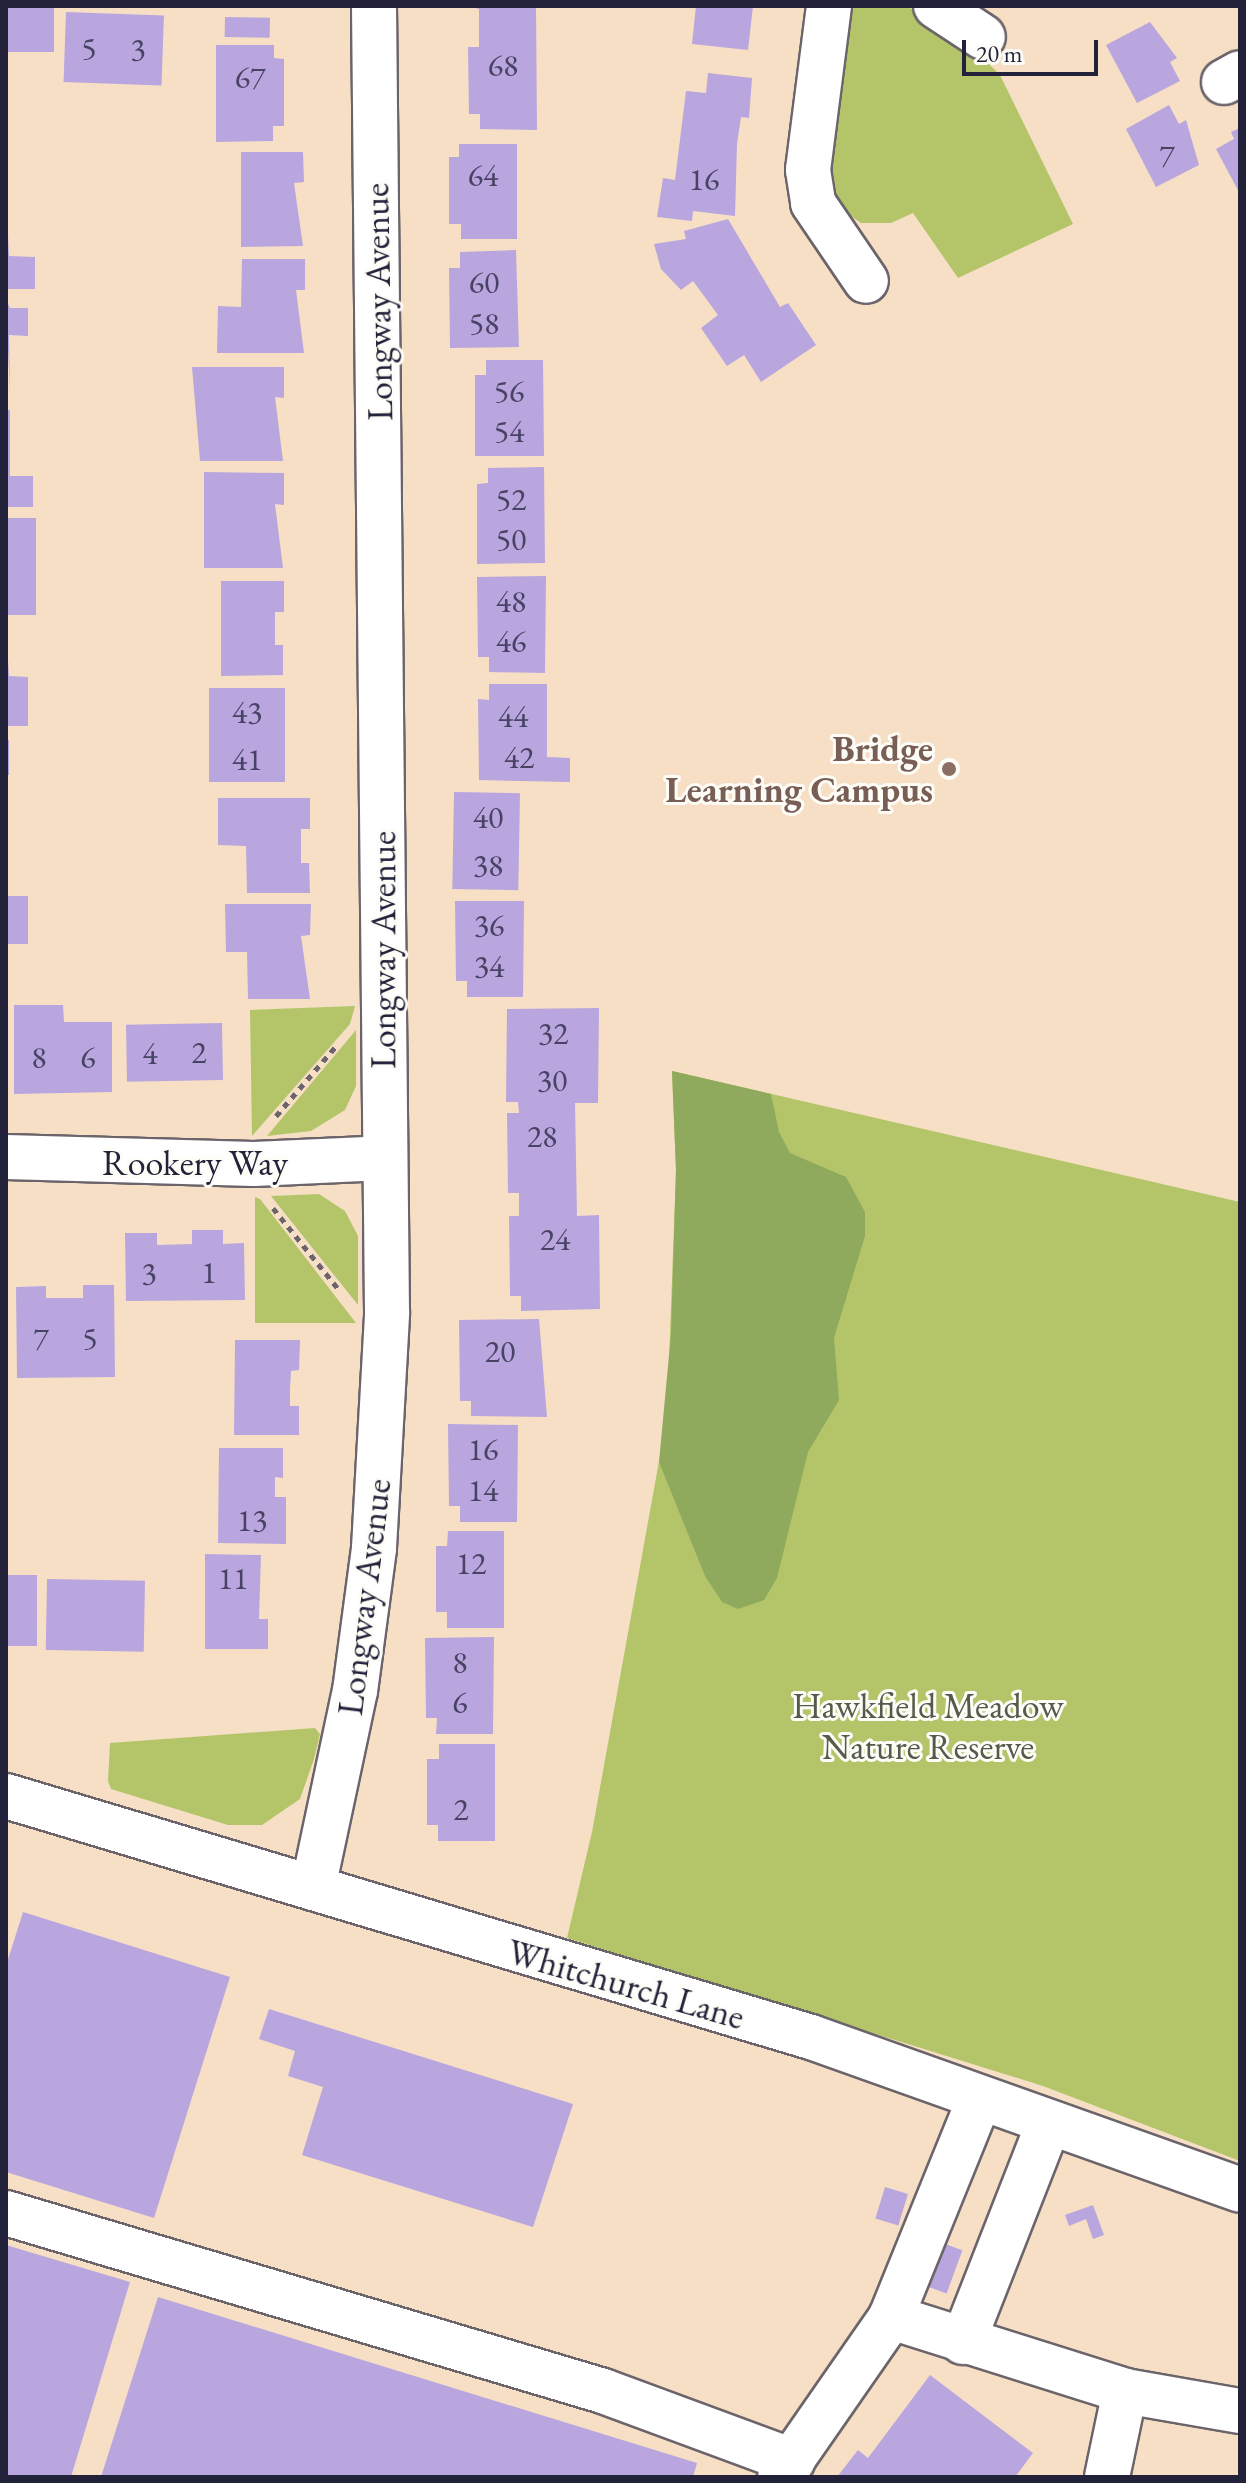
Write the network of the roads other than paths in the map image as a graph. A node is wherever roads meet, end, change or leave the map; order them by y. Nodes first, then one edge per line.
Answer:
1 (374, 6) edge
2 (829, 6) edge
3 (936, 6) edge
4 (983, 37) dead end
5 (866, 281) dead end
6 (6, 1157) edge
7 (384, 1158) junction
8 (6, 1798) edge
9 (313, 1888) junction
10 (979, 2100) junction
11 (1049, 2123) junction
12 (1240, 2190) edge
13 (6, 2213) edge
14 (891, 2317) junction
15 (963, 2342) junction
16 (1125, 2391) junction
17 (1240, 2411) edge
18 (786, 2469) edge
19 (1107, 2477) edge

1 - 7 street, Longway Avenue
2 - 5 street
3 - 4 street
6 - 7 street, Rookery Way
7 - 9 street, Longway Avenue
8 - 9 street, Whitchurch Lane
9 - 10 street, Whitchurch Lane
10 - 11 street, Whitchurch Lane
10 - 14 street
11 - 12 street, Whitchurch Lane
11 - 15 street
13 - 18 street
14 - 15 street
14 - 18 street
15 - 16 street
16 - 17 street
16 - 19 street

